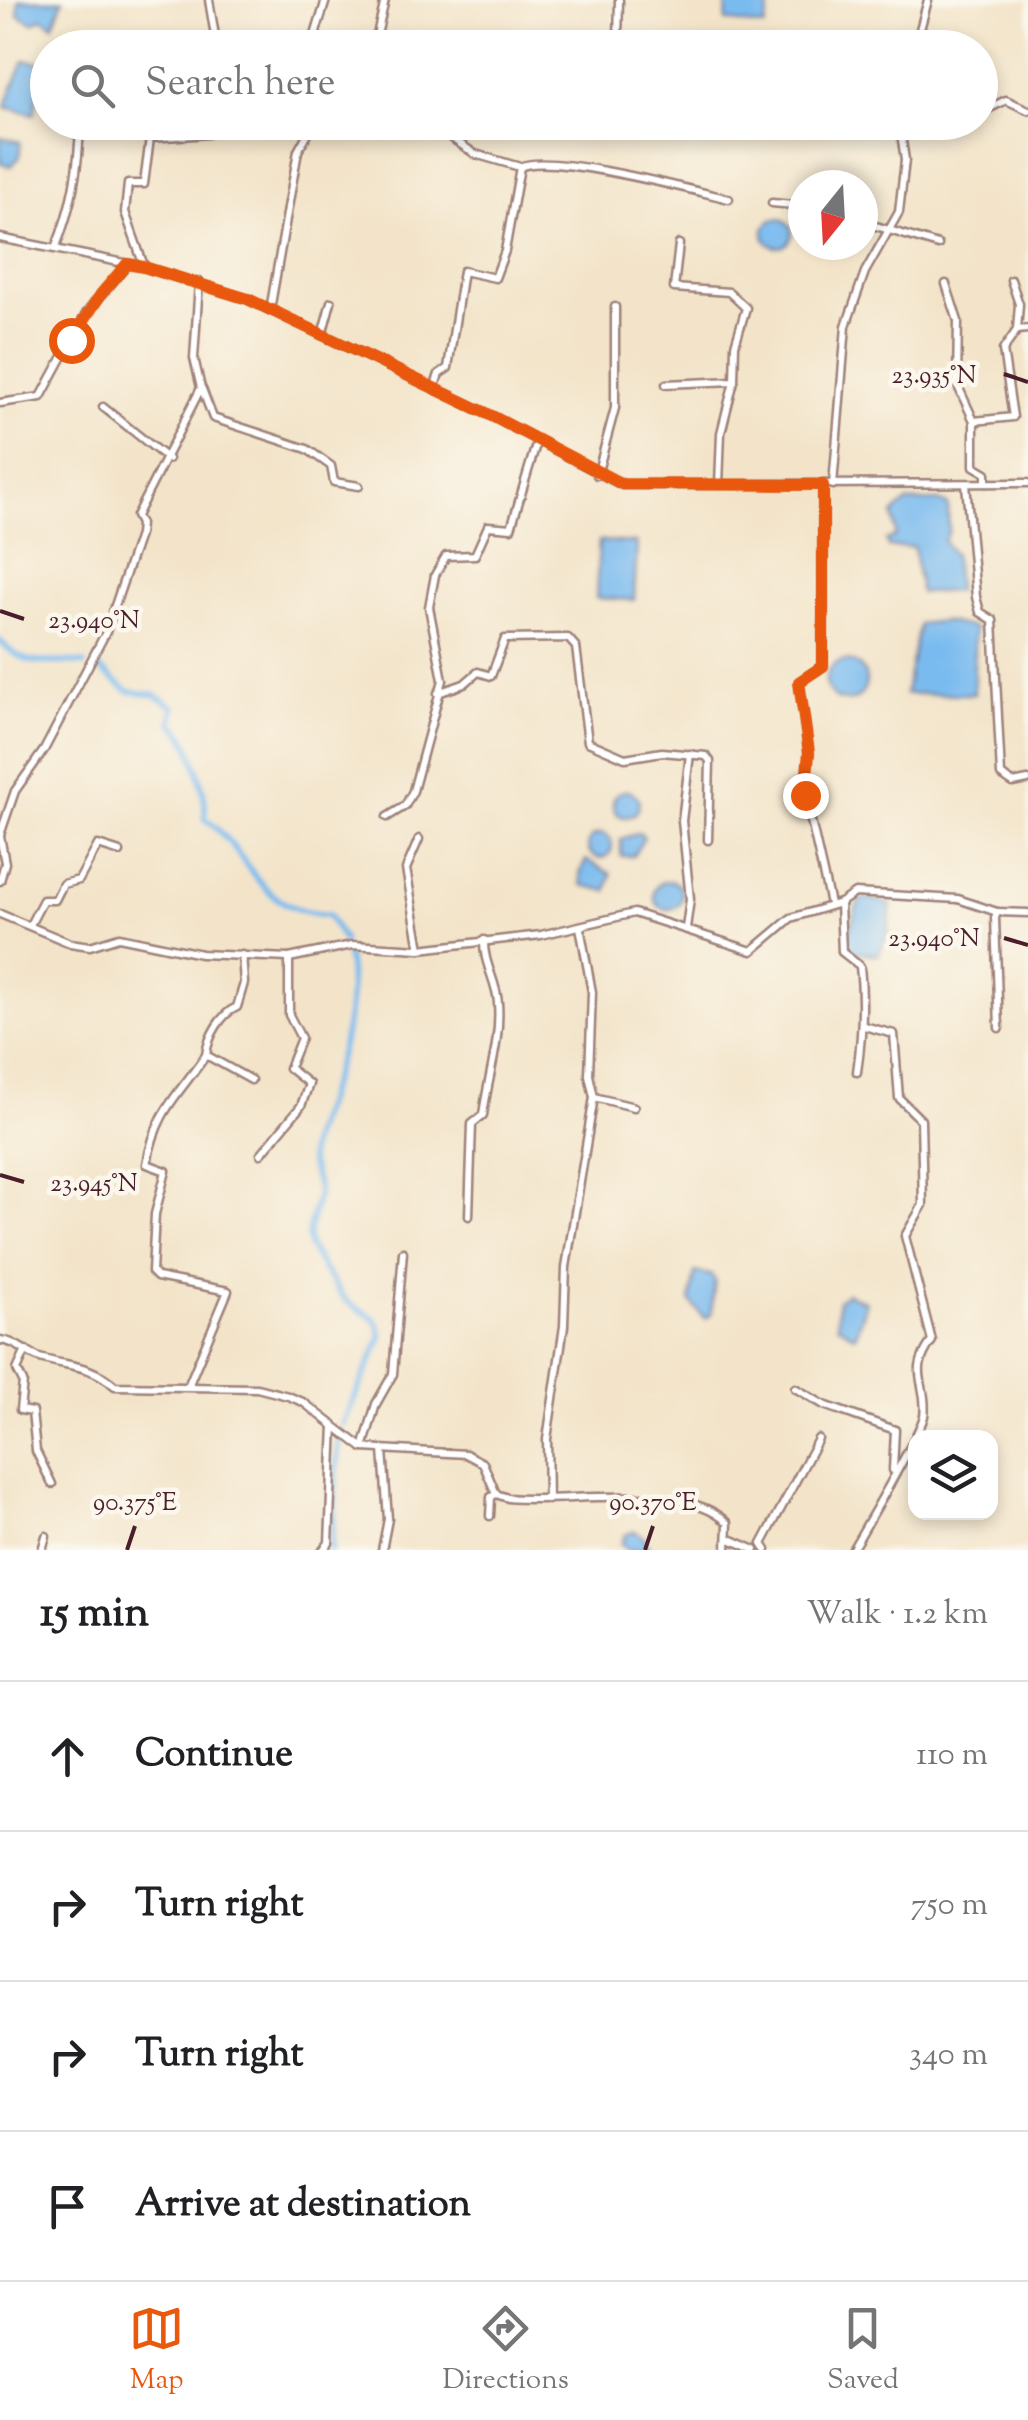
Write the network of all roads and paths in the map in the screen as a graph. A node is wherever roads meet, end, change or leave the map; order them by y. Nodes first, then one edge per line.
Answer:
1 (210, 0) edge
2 (326, 0) edge
3 (385, 0) edge
4 (618, 0) edge
5 (928, 0) edge
6 (214, 30) edge
7 (317, 30) edge
8 (378, 30) edge
9 (618, 30) edge
10 (920, 30) edge
11 (998, 104) edge
12 (1028, 110) edge
13 (80, 140) edge
14 (150, 140) edge
15 (304, 140) edge
16 (455, 140) edge
17 (902, 140) edge
18 (520, 167) junction
19 (730, 199) dead end
20 (772, 203) dead end
21 (788, 205) edge
22 (878, 228) edge
23 (890, 232) junction
24 (0, 238) edge
25 (678, 244) dead end
26 (938, 244) dead end
27 (55, 249) junction
28 (127, 264) junction
29 (144, 267) junction
30 (1011, 280) dead end
31 (200, 282) junction
32 (946, 284) dead end
33 (331, 302) dead end
34 (615, 307) dead end
35 (270, 310) junction
36 (1028, 329) edge
37 (1017, 330) junction
38 (322, 336) junction
39 (734, 380) junction
40 (666, 384) dead end
41 (202, 388) junction
42 (434, 390) junction
43 (0, 403) edge
44 (102, 407) dead end
45 (974, 421) junction
46 (537, 441) junction
47 (168, 459) junction
48 (598, 476) junction
49 (986, 483) junction
50 (719, 484) junction
51 (966, 484) junction
52 (1028, 484) edge
53 (823, 485) junction
54 (834, 485) junction
55 (359, 486) dead end
56 (438, 693) junction
57 (690, 754) junction
58 (1028, 780) edge
59 (387, 817) dead end
60 (0, 836) edge
61 (418, 840) dead end
62 (708, 840) dead end
63 (120, 852) dead end
64 (0, 881) edge
65 (840, 903) junction
66 (830, 904) junction
67 (996, 912) junction
68 (1028, 913) edge
69 (0, 914) edge
70 (30, 924) junction
71 (580, 927) junction
72 (686, 928) junction
73 (484, 940) junction
74 (420, 949) junction
75 (242, 956) junction
76 (289, 958) junction
77 (864, 1026) junction
78 (1000, 1028) dead end
79 (206, 1055) junction
80 (857, 1072) dead end
81 (250, 1080) dead end
82 (594, 1097) junction
83 (634, 1107) dead end
84 (261, 1154) dead end
85 (470, 1216) dead end
86 (403, 1252) dead end
87 (0, 1340) edge
88 (26, 1350) junction
89 (189, 1384) junction
90 (795, 1388) dead end
91 (334, 1424) junction
92 (818, 1439) dead end
93 (363, 1448) junction
94 (383, 1450) junction
95 (894, 1471) junction
96 (52, 1484) dead end
97 (496, 1494) junction
98 (548, 1500) junction
99 (490, 1516) dead end
100 (46, 1536) dead end
101 (730, 1539) junction
102 (42, 1550) edge
103 (323, 1550) edge
104 (382, 1550) edge
105 (727, 1550) edge
106 (755, 1550) edge
107 (766, 1550) edge
108 (852, 1550) edge

1 - 6 street
2 - 7 street
3 - 8 street
4 - 9 street
5 - 10 street
11 - 12 street
13 - 27 street
14 - 29 street
15 - 35 street
16 - 18 street
17 - 23 street
18 - 19 street
18 - 42 street
20 - 21 street
22 - 23 street
23 - 26 street
23 - 54 street
24 - 27 street
25 - 39 street
27 - 28 street
28 - 29 street
28 - 43 street
29 - 31 street
30 - 37 street
31 - 35 street
31 - 41 street
32 - 45 street
33 - 38 street
34 - 48 street
35 - 38 street
36 - 37 street
37 - 45 street
38 - 42 street
39 - 40 street
39 - 50 street
41 - 47 street
41 - 55 street
42 - 46 street
44 - 47 street
45 - 49 street
46 - 48 street
46 - 56 street
47 - 60 street
48 - 50 street
49 - 51 street
49 - 52 street
50 - 53 street
51 - 54 street
51 - 58 street
53 - 54 street
53 - 66 street
56 - 57 street
56 - 59 street
57 - 62 street
57 - 72 street
60 - 64 street
61 - 74 street
63 - 70 street
65 - 66 street
65 - 67 street
65 - 77 street
66 - 72 street
67 - 68 street
67 - 78 street
69 - 70 street
70 - 75 street
71 - 72 street
71 - 73 street
71 - 82 street
73 - 74 street
73 - 85 street
74 - 76 street
75 - 76 street
75 - 79 street
76 - 84 street
77 - 80 street
77 - 95 street
79 - 81 street
79 - 89 street
82 - 83 street
82 - 98 street
86 - 93 street
87 - 88 street
88 - 89 street
88 - 96 street
89 - 91 street
90 - 95 street
91 - 93 street
91 - 103 street
92 - 107 street
93 - 94 street
94 - 97 street
94 - 104 street
95 - 108 street
97 - 98 street
97 - 99 street
98 - 101 street
100 - 102 street
101 - 105 street
101 - 106 street

